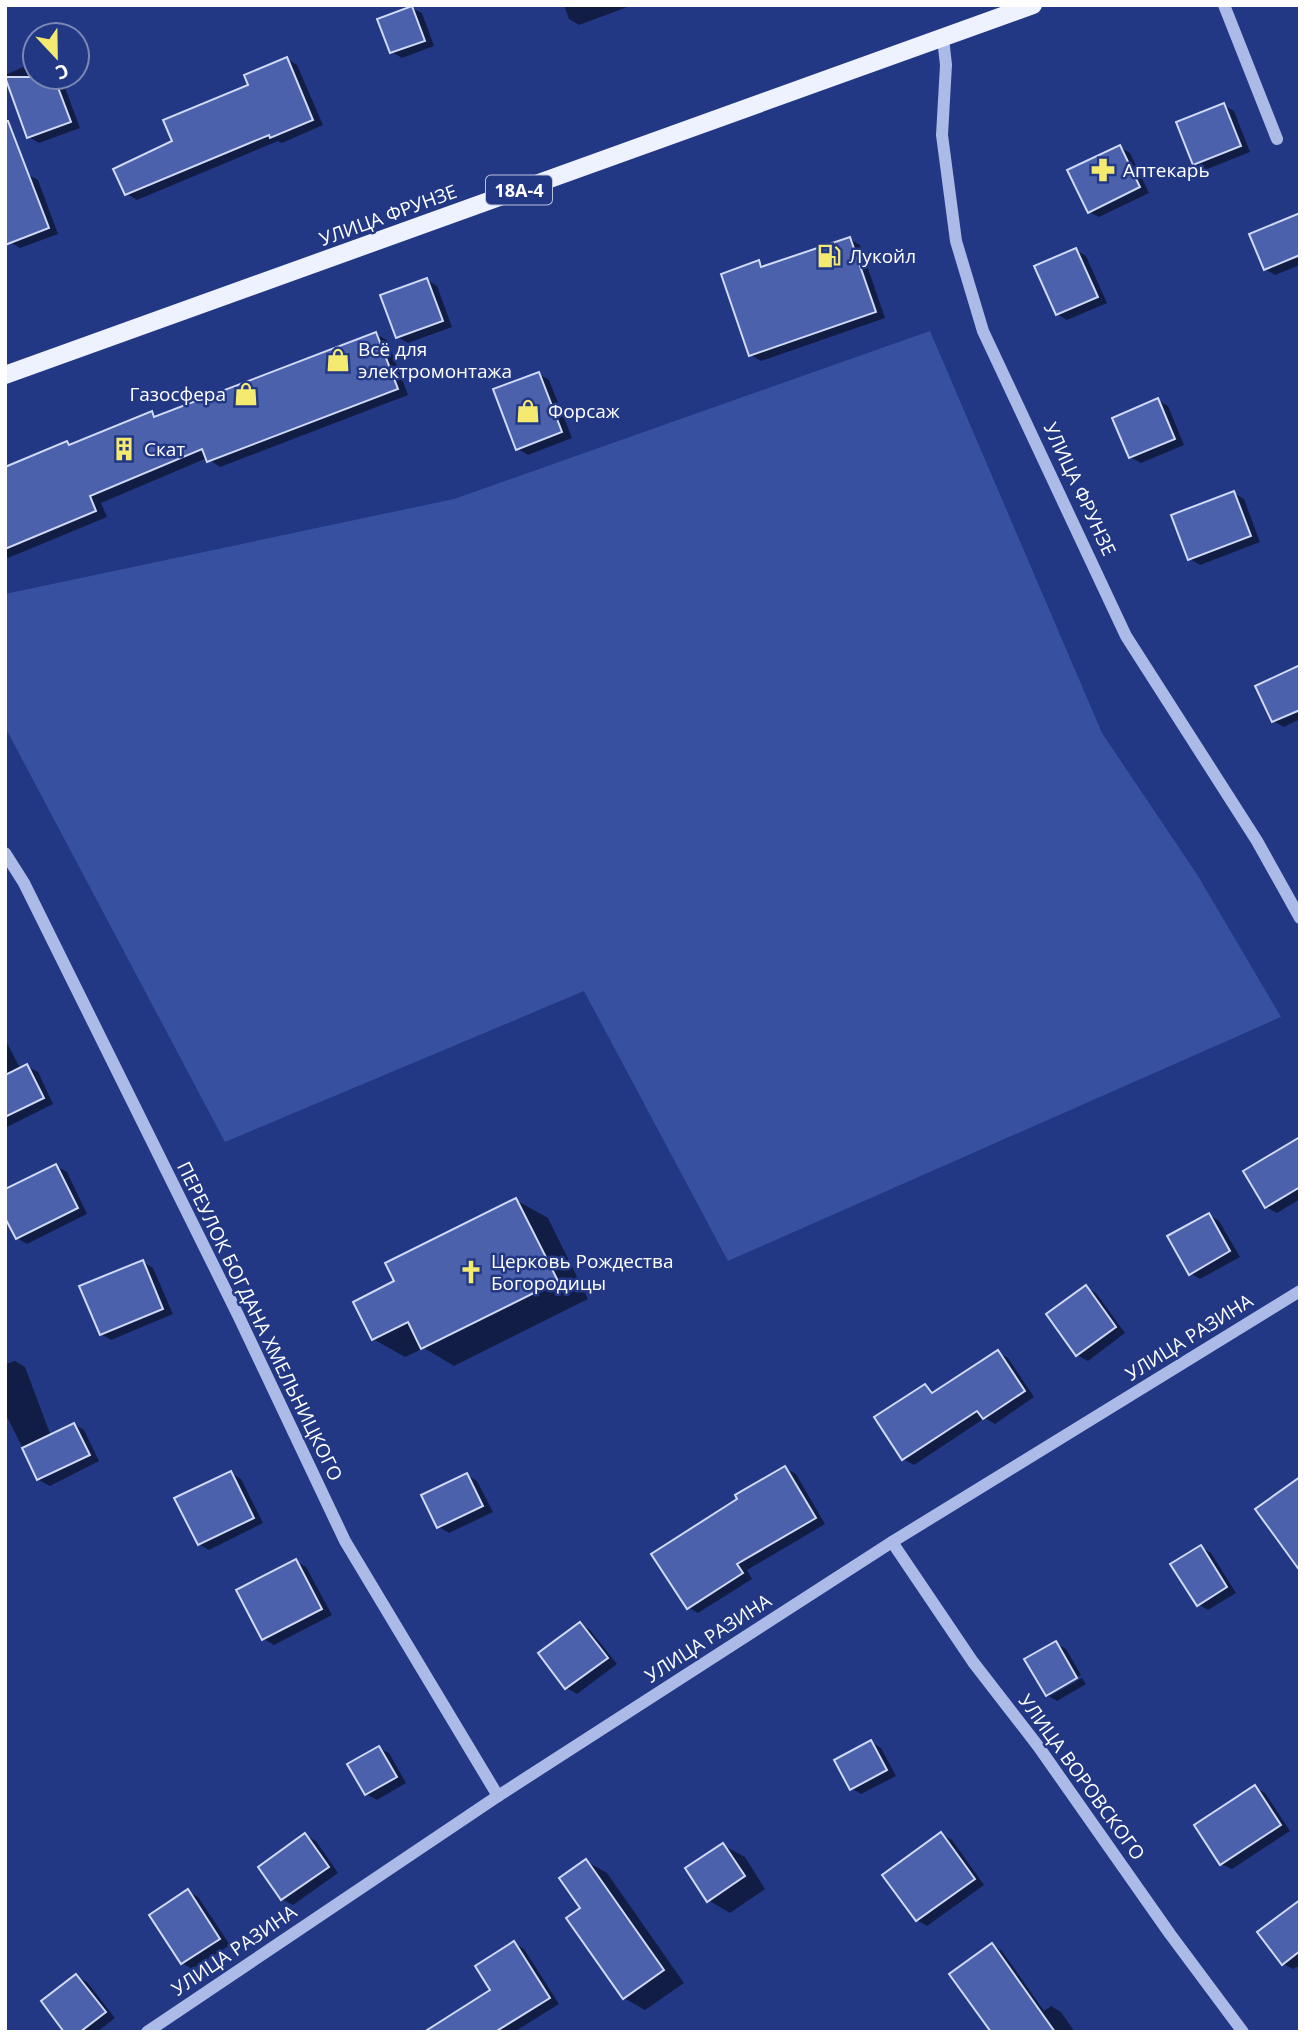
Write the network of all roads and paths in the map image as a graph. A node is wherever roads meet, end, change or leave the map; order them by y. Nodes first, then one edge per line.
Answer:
1 (1033, 5) edge
2 (1224, 5) edge
3 (943, 37) junction
4 (1277, 139) dead end
5 (5, 375) edge
6 (5, 853) edge
7 (1300, 918) edge
8 (1300, 1291) edge
9 (892, 1542) junction
10 (498, 1796) junction
11 (147, 2032) edge
12 (1243, 2032) edge

1 - 3 main road, УЛИЦА ФРУНЗЕ / 18А-4
2 - 4 street
3 - 5 main road, УЛИЦА ФРУНЗЕ / 18А-4
3 - 7 street, УЛИЦА ФРУНЗЕ
6 - 10 street, ПЕРЕУЛОК БОГДАНА ХМЕЛЬНИЦКОГО
8 - 9 street, УЛИЦА РАЗИНА
9 - 10 street, УЛИЦА РАЗИНА
9 - 12 street, УЛИЦА ВОРОВСКОГО
10 - 11 street, УЛИЦА РАЗИНА

